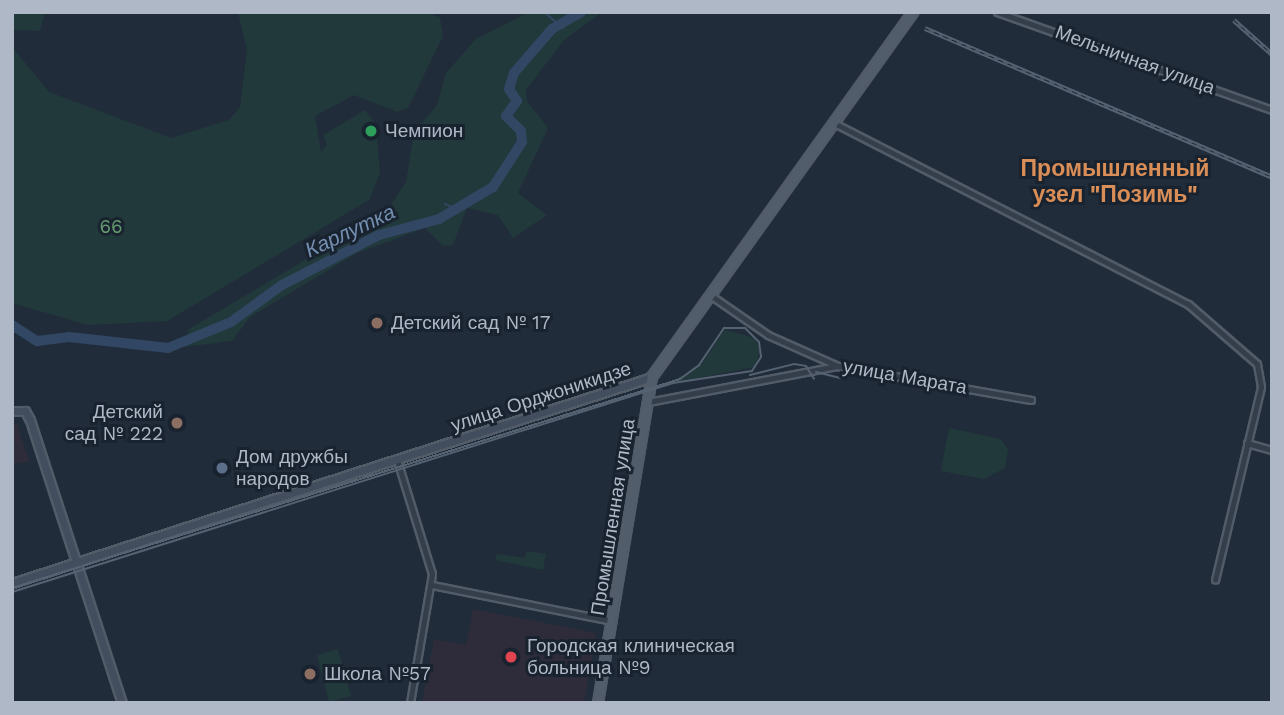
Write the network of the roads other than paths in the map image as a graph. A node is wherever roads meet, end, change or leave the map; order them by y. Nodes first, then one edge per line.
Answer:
1 (913, 12) edge
2 (997, 12) edge
3 (1272, 110) edge
4 (834, 123) junction
5 (713, 297) junction
6 (838, 366) junction
7 (652, 377) junction
8 (1031, 400) dead end
9 (648, 402) junction
10 (12, 411) edge
11 (1247, 443) junction
12 (1272, 450) edge
13 (397, 460) junction
14 (75, 563) junction
15 (1215, 580) dead end
16 (12, 583) edge
17 (432, 585) junction
18 (612, 621) junction
19 (122, 703) edge
20 (410, 703) edge
21 (598, 703) edge

1 - 4 main road, улица Орджоникидзе
2 - 3 street, Мельничная улица
4 - 5 main road, улица Орджоникидзе
4 - 11 street
5 - 6 street, улица Марата
5 - 7 main road, улица Орджоникидзе
6 - 8 street, улица Марата
6 - 9 street
7 - 9 main road, Промышленная улица
7 - 13 main road, улица Орджоникидзе
9 - 18 main road, Промышленная улица
10 - 14 main road
11 - 12 street
11 - 15 street
13 - 14 main road, улица Орджоникидзе
13 - 17 street
14 - 16 main road, улица Орджоникидзе
14 - 19 main road
17 - 18 street
17 - 20 street
18 - 21 main road, Промышленная улица

